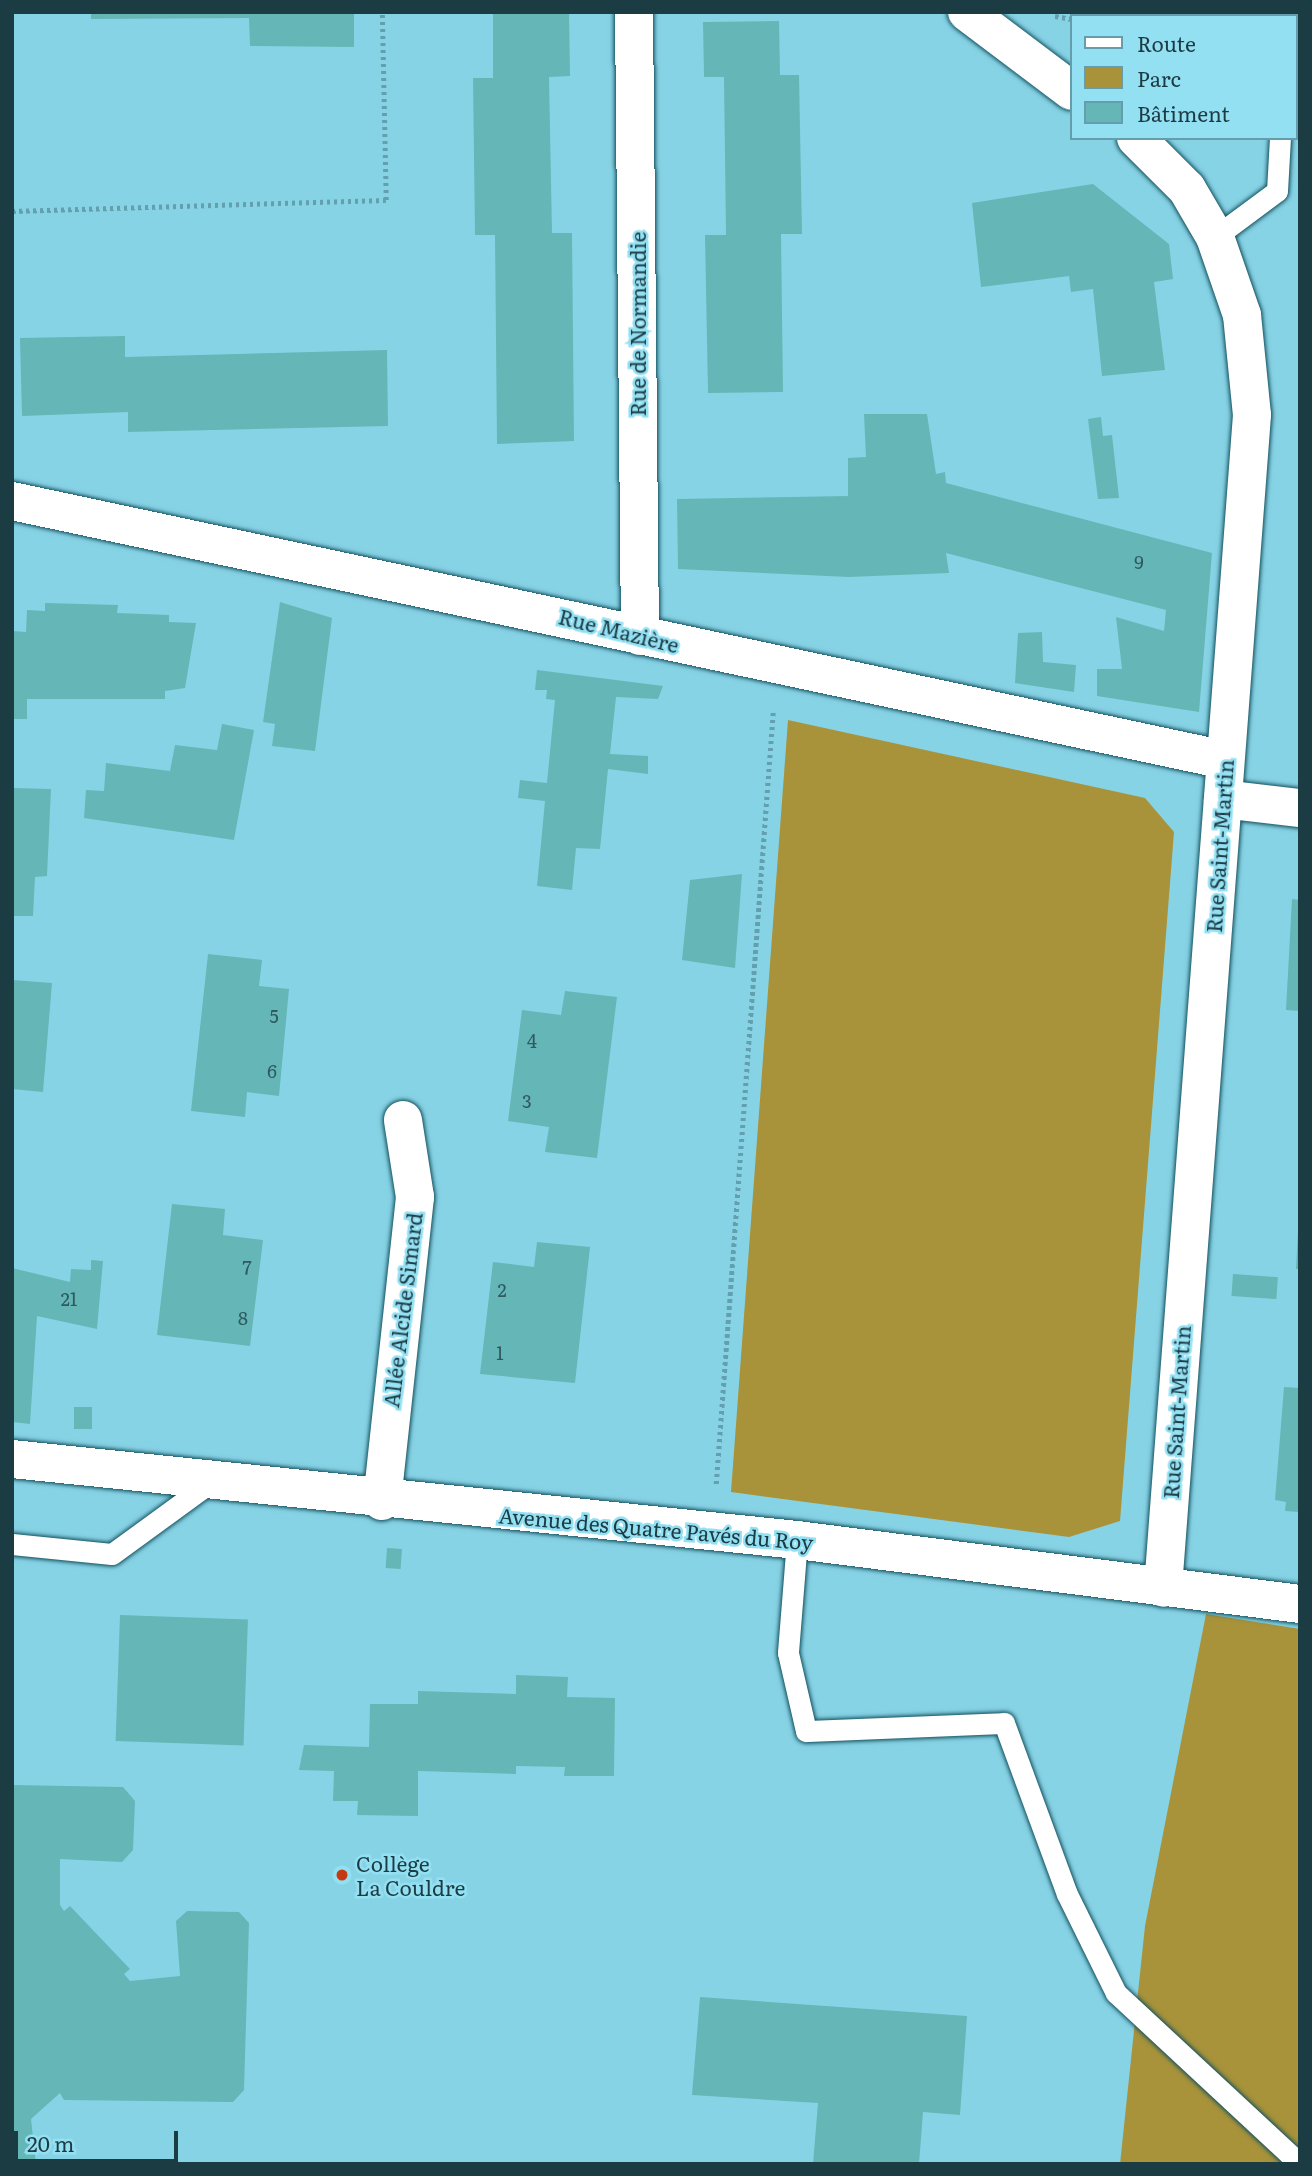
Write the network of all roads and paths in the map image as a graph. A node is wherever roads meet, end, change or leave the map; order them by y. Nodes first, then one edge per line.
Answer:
1 (382, 12) edge
2 (634, 12) edge
3 (967, 12) edge
4 (1070, 89) edge
5 (1138, 140) edge
6 (1280, 140) edge
7 (12, 211) edge
8 (1215, 237) junction
9 (12, 501) edge
10 (640, 636) junction
11 (776, 668) junction
12 (1225, 760) junction
13 (1223, 799) junction
14 (1300, 808) edge
15 (403, 1120) dead end
16 (12, 1459) edge
17 (212, 1481) junction
18 (382, 1501) junction
19 (712, 1536) junction
20 (797, 1540) junction
21 (12, 1544) edge
22 (1163, 1588) junction
23 (1300, 1604) edge
24 (1300, 2164) edge

1 - 7 path
2 - 10 street, Rue de Normandie
3 - 4 street
5 - 8 street, Rue Saint-Martin
6 - 8 lane
8 - 12 street, Rue Saint-Martin
9 - 10 street, Rue Mazière
10 - 11 street, Rue Mazière
11 - 12 street, Rue Mazière
11 - 19 path
12 - 13 street, Rue Saint-Martin
13 - 14 street
13 - 22 street, Rue Saint-Martin
15 - 18 street, Allée Alcide Simard
16 - 17 street, Avenue des Quatre Pavés du Roy
17 - 18 street, Avenue des Quatre Pavés du Roy
17 - 21 lane
18 - 19 street, Avenue des Quatre Pavés du Roy
19 - 20 street, Avenue des Quatre Pavés du Roy
20 - 22 street, Avenue des Quatre Pavés du Roy
20 - 24 lane
22 - 23 street, Avenue des Quatre Pavés du Roy

